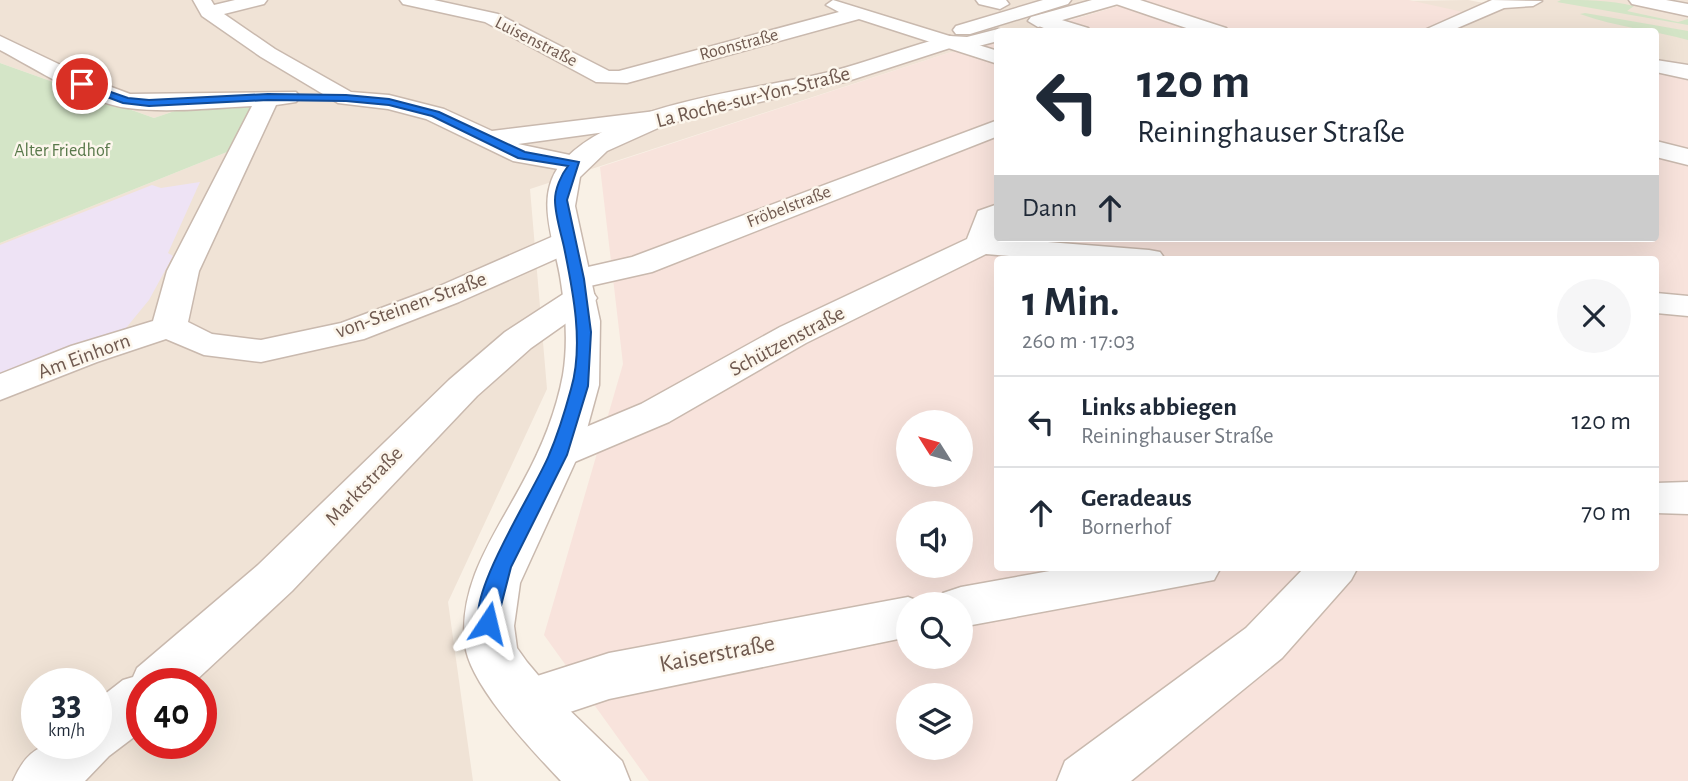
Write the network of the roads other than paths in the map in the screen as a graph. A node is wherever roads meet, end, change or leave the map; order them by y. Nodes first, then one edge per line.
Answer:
1 (258, 0) edge
2 (409, 0) edge
3 (820, 0) edge
4 (1062, 0) edge
5 (1112, 0) edge
6 (1122, 0) edge
7 (1638, 0) edge
8 (1533, 1) edge
9 (205, 6) edge
10 (1688, 10) edge
11 (859, 13) junction
12 (1042, 20) junction
13 (1018, 28) edge
14 (1068, 28) edge
15 (1207, 28) edge
16 (1445, 28) edge
17 (994, 36) edge
18 (0, 41) edge
19 (949, 43) junction
20 (994, 57) edge
21 (1659, 67) edge
22 (1688, 72) edge
23 (619, 78) joint
24 (268, 97) junction
25 (346, 98) junction
26 (664, 117) junction
27 (994, 129) edge
28 (486, 138) junction
29 (1659, 150) edge
30 (1688, 157) edge
31 (575, 164) junction
32 (994, 215) edge
33 (567, 242) junction
34 (990, 252) edge
35 (1081, 256) edge
36 (579, 288) junction
37 (1659, 303) edge
38 (1688, 306) edge
39 (169, 327) junction
40 (0, 388) edge
41 (558, 455) junction
42 (1659, 498) edge
43 (1688, 498) edge
44 (1168, 571) edge
45 (1330, 571) edge
46 (973, 605) edge
47 (896, 619) edge
48 (174, 668) edge
49 (528, 702) junction
50 (126, 710) edge
51 (112, 721) edge
52 (68, 759) edge
53 (42, 781) edge
54 (600, 781) edge
55 (1086, 781) edge

1 - 9 street
2 - 23 street, Luisenstraße
3 - 11 street
4 - 19 street, La Roche-sur-Yon-Straße
5 - 12 street
6 - 15 street
7 - 10 street
8 - 16 street
9 - 25 street
11 - 19 street
11 - 23 street, Roonstraße
12 - 13 street
12 - 14 street
17 - 19 street, La Roche-sur-Yon-Straße
18 - 24 street
19 - 20 street
19 - 26 street, La Roche-sur-Yon-Straße
21 - 22 street
24 - 25 street
24 - 39 street
25 - 28 street
26 - 28 street
26 - 31 street, La Roche-sur-Yon-Straße
27 - 36 street, Fröbelstraße
28 - 31 street
29 - 30 street
31 - 33 street
32 - 34 street
33 - 36 street
33 - 39 street, von-Steinen-Straße
34 - 35 street
34 - 41 street, Schützenstraße
36 - 41 street
36 - 48 street, Marktstraße
37 - 38 street
39 - 40 street, Am Einhorn
41 - 49 street
42 - 43 street
44 - 46 street
45 - 55 street
47 - 49 street, Kaiserstraße
49 - 54 street
50 - 51 street
52 - 53 street

